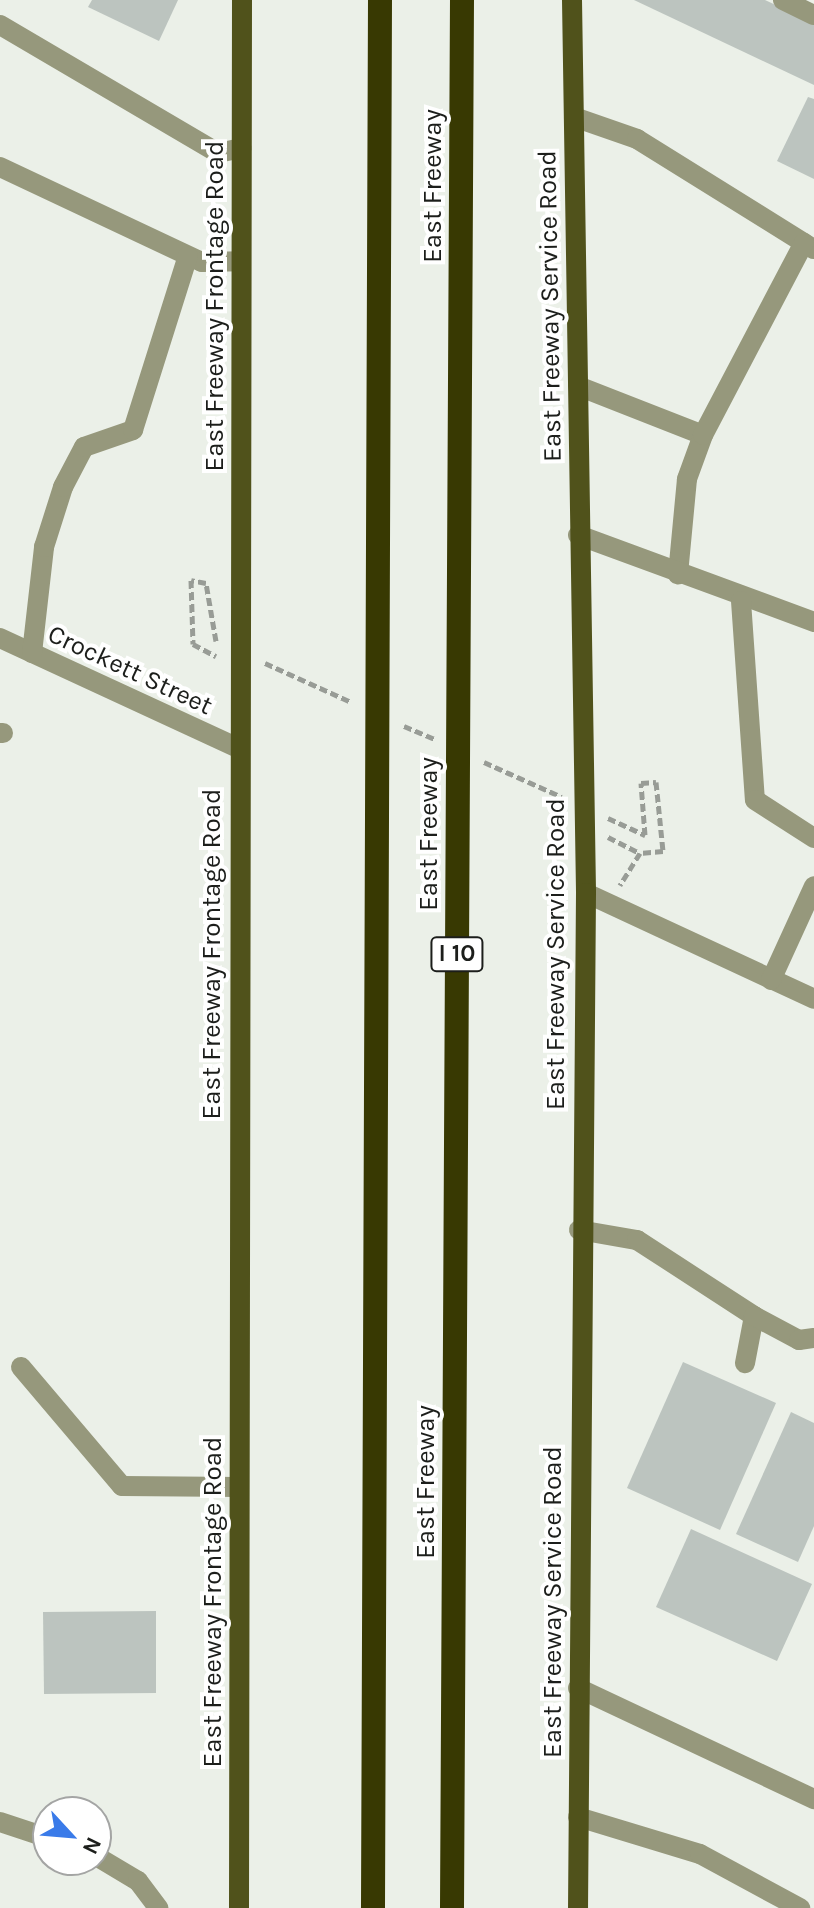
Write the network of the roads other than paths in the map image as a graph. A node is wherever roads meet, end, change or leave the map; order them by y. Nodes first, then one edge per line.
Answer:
1 (242, 0) edge
2 (380, 0) edge
3 (462, 0) edge
4 (572, 0) edge
5 (783, 0) edge
6 (814, 15) edge
7 (0, 25) edge
8 (574, 117) junction
9 (241, 148) junction
10 (0, 167) edge
11 (809, 246) edge
12 (188, 256) junction
13 (241, 261) junction
14 (578, 386) junction
15 (703, 435) junction
16 (578, 535) junction
17 (678, 575) junction
18 (741, 601) junction
19 (814, 622) edge
20 (0, 638) edge
21 (32, 653) junction
22 (238, 748) junction
23 (814, 838) edge
24 (814, 886) edge
25 (586, 893) junction
26 (771, 980) junction
27 (814, 999) edge
28 (579, 1230) junction
29 (754, 1316) junction
30 (814, 1338) edge
31 (745, 1363) dead end
32 (21, 1367) dead end
33 (239, 1487) junction
34 (578, 1688) junction
35 (814, 1799) edge
36 (578, 1817) junction
37 (0, 1822) edge
38 (32, 1833) edge
39 (112, 1866) edge
40 (158, 1908) edge
41 (239, 1908) edge
42 (373, 1908) edge
43 (452, 1908) edge
44 (578, 1908) edge
45 (800, 1908) edge

1 - 9 main road, East Freeway Frontage Road
2 - 42 highway, East Freeway
3 - 43 highway, East Freeway / I 10
4 - 8 main road, East Freeway Service Road
5 - 6 street
7 - 9 street
8 - 11 street
8 - 14 main road, East Freeway Service Road
9 - 13 main road, East Freeway Frontage Road
10 - 12 street
11 - 15 street
12 - 13 street
12 - 21 street
13 - 22 main road, East Freeway Frontage Road
14 - 15 street
14 - 16 main road, East Freeway Service Road
15 - 17 street
16 - 17 street
16 - 25 main road, East Freeway Service Road
17 - 18 street
18 - 19 street
18 - 23 street
20 - 21 street, Crockett Street
21 - 22 street, Crockett Street
22 - 33 main road, East Freeway Frontage Road
24 - 26 street
25 - 26 street
25 - 28 main road, East Freeway Service Road
26 - 27 street
28 - 29 street
28 - 34 main road, East Freeway Service Road
29 - 30 street
29 - 31 street
32 - 33 street
33 - 41 main road, East Freeway Frontage Road
34 - 35 street
34 - 36 main road, East Freeway Service Road
36 - 44 main road, East Freeway Service Road
36 - 45 street
37 - 38 street
39 - 40 street

